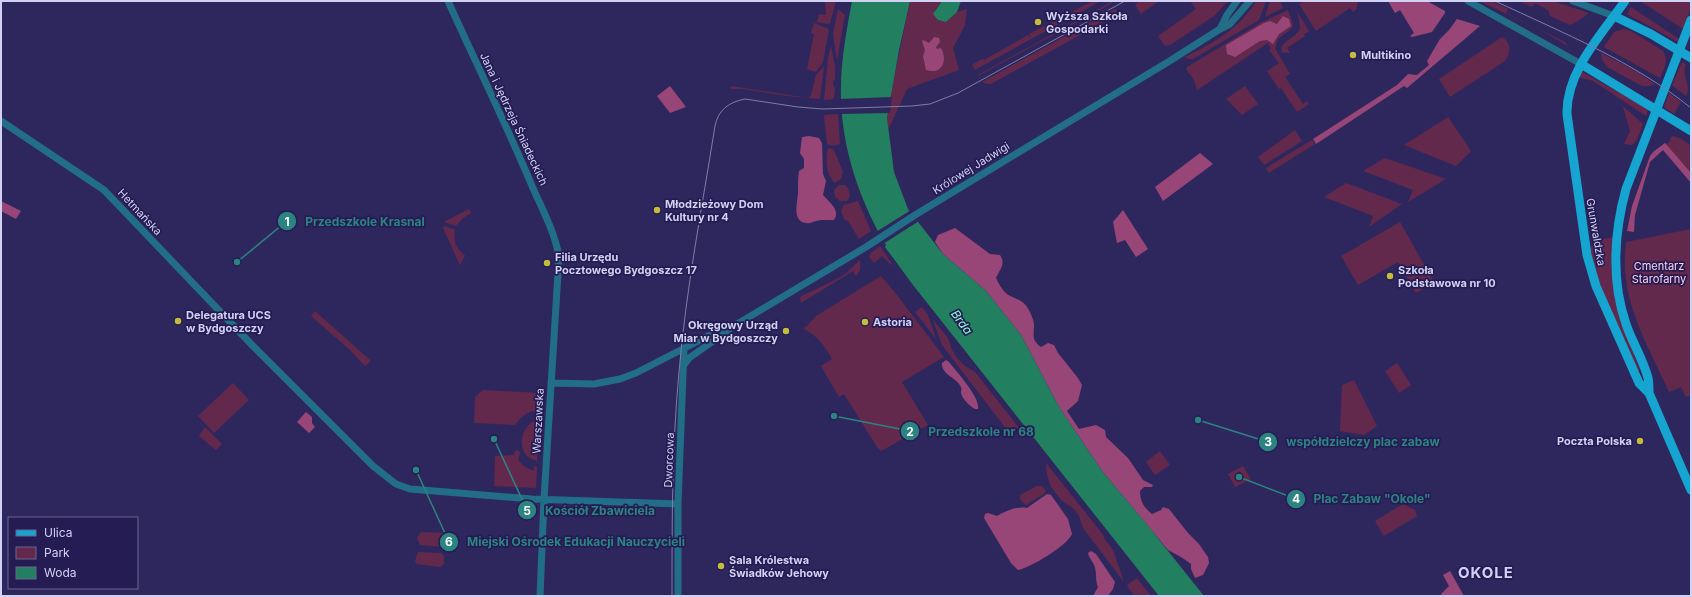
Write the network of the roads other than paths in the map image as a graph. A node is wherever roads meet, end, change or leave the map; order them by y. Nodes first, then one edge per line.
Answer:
1 (448, 1) edge
2 (1237, 1) edge
3 (1250, 1) edge
4 (1468, 1) edge
5 (1573, 1) edge
6 (1625, 1) edge
7 (1614, 16) junction
8 (1691, 20) edge
9 (1220, 29) junction
10 (1680, 51) junction
11 (1691, 58) edge
12 (1581, 64) junction
13 (1656, 109) junction
14 (1, 121) edge
15 (1691, 131) edge
16 (557, 248) joint
17 (734, 326) junction
18 (684, 348) junction
19 (683, 368) junction
20 (551, 382) junction
21 (1649, 393) junction
22 (1691, 490) edge
23 (544, 499) junction
24 (678, 504) junction
25 (540, 596) edge
26 (678, 596) edge

1 - 16 street, Jana i Jędrzeja Śniadeckich
2 - 9 street, Królowej Jadwigi
3 - 9 street, Królowej Jadwigi
4 - 12 street
5 - 7 street
6 - 7 main road, Grunwaldzka
7 - 10 main road
7 - 12 main road, Grunwaldzka
8 - 10 main road, Grunwaldzka
9 - 17 street, Królowej Jadwigi
10 - 11 main road
10 - 13 main road, Grunwaldzka
12 - 13 main road
12 - 21 main road, Grunwaldzka
13 - 15 main road
13 - 21 main road, Grunwaldzka
14 - 23 street, Hetmańska
16 - 20 street, Warszawska
17 - 18 street, Królowej Jadwigi
17 - 19 street, Królowej Jadwigi
18 - 19 street, Dworcowa
18 - 20 street, Królowej Jadwigi
19 - 24 street, Dworcowa
20 - 23 street, Warszawska
21 - 22 main road, Grunwaldzka
23 - 24 street
23 - 25 street, Warszawska
24 - 26 street, Dworcowa

